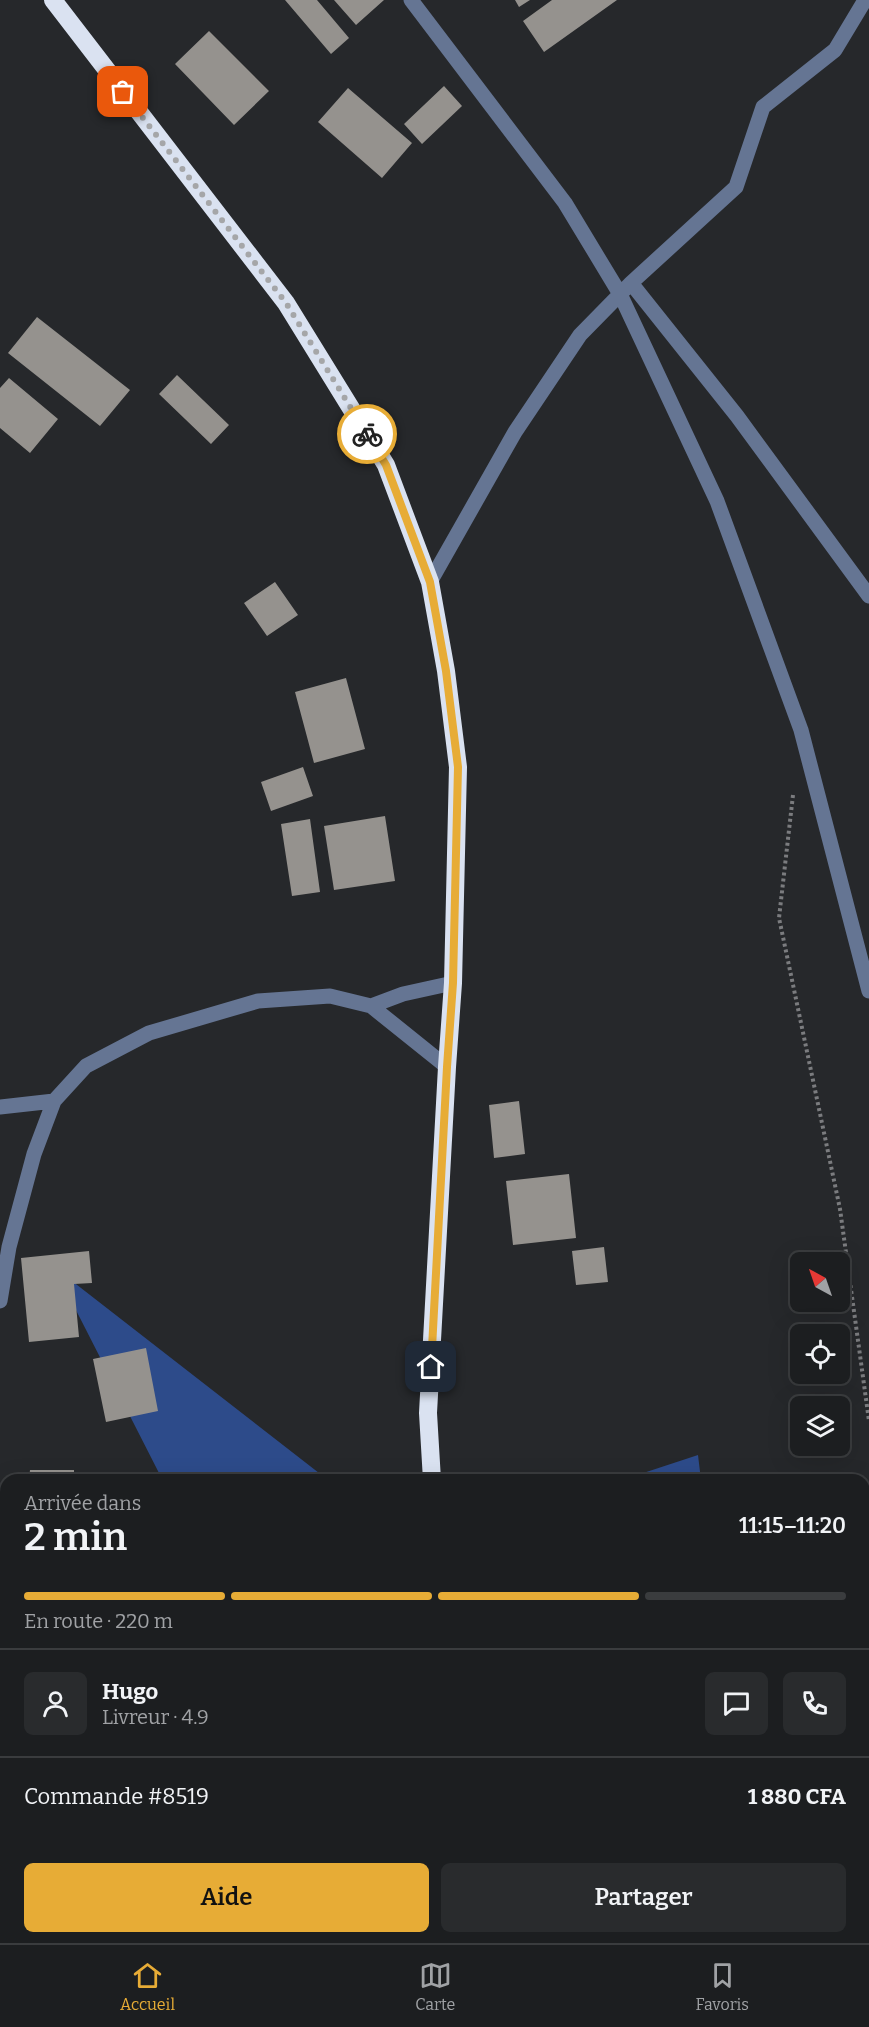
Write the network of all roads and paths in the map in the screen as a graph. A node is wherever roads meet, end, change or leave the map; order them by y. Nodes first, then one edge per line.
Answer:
1 (53, 0) edge
2 (411, 0) edge
3 (865, 0) edge
4 (631, 283) junction
5 (620, 294) junction
6 (430, 582) junction
7 (869, 596) edge
8 (794, 789) dead end
9 (453, 983) junction
10 (869, 991) edge
11 (371, 1006) junction
12 (447, 1067) junction
13 (54, 1101) junction
14 (0, 1107) edge
15 (0, 1301) edge
16 (869, 1421) edge
17 (432, 1474) edge

1 - 6 highway
2 - 5 street
3 - 4 street
4 - 5 street
4 - 7 street
5 - 6 street
5 - 10 street
6 - 9 highway
8 - 16 path
9 - 11 street
9 - 12 highway
11 - 12 street
11 - 13 street
12 - 17 highway
13 - 14 street
13 - 15 street

